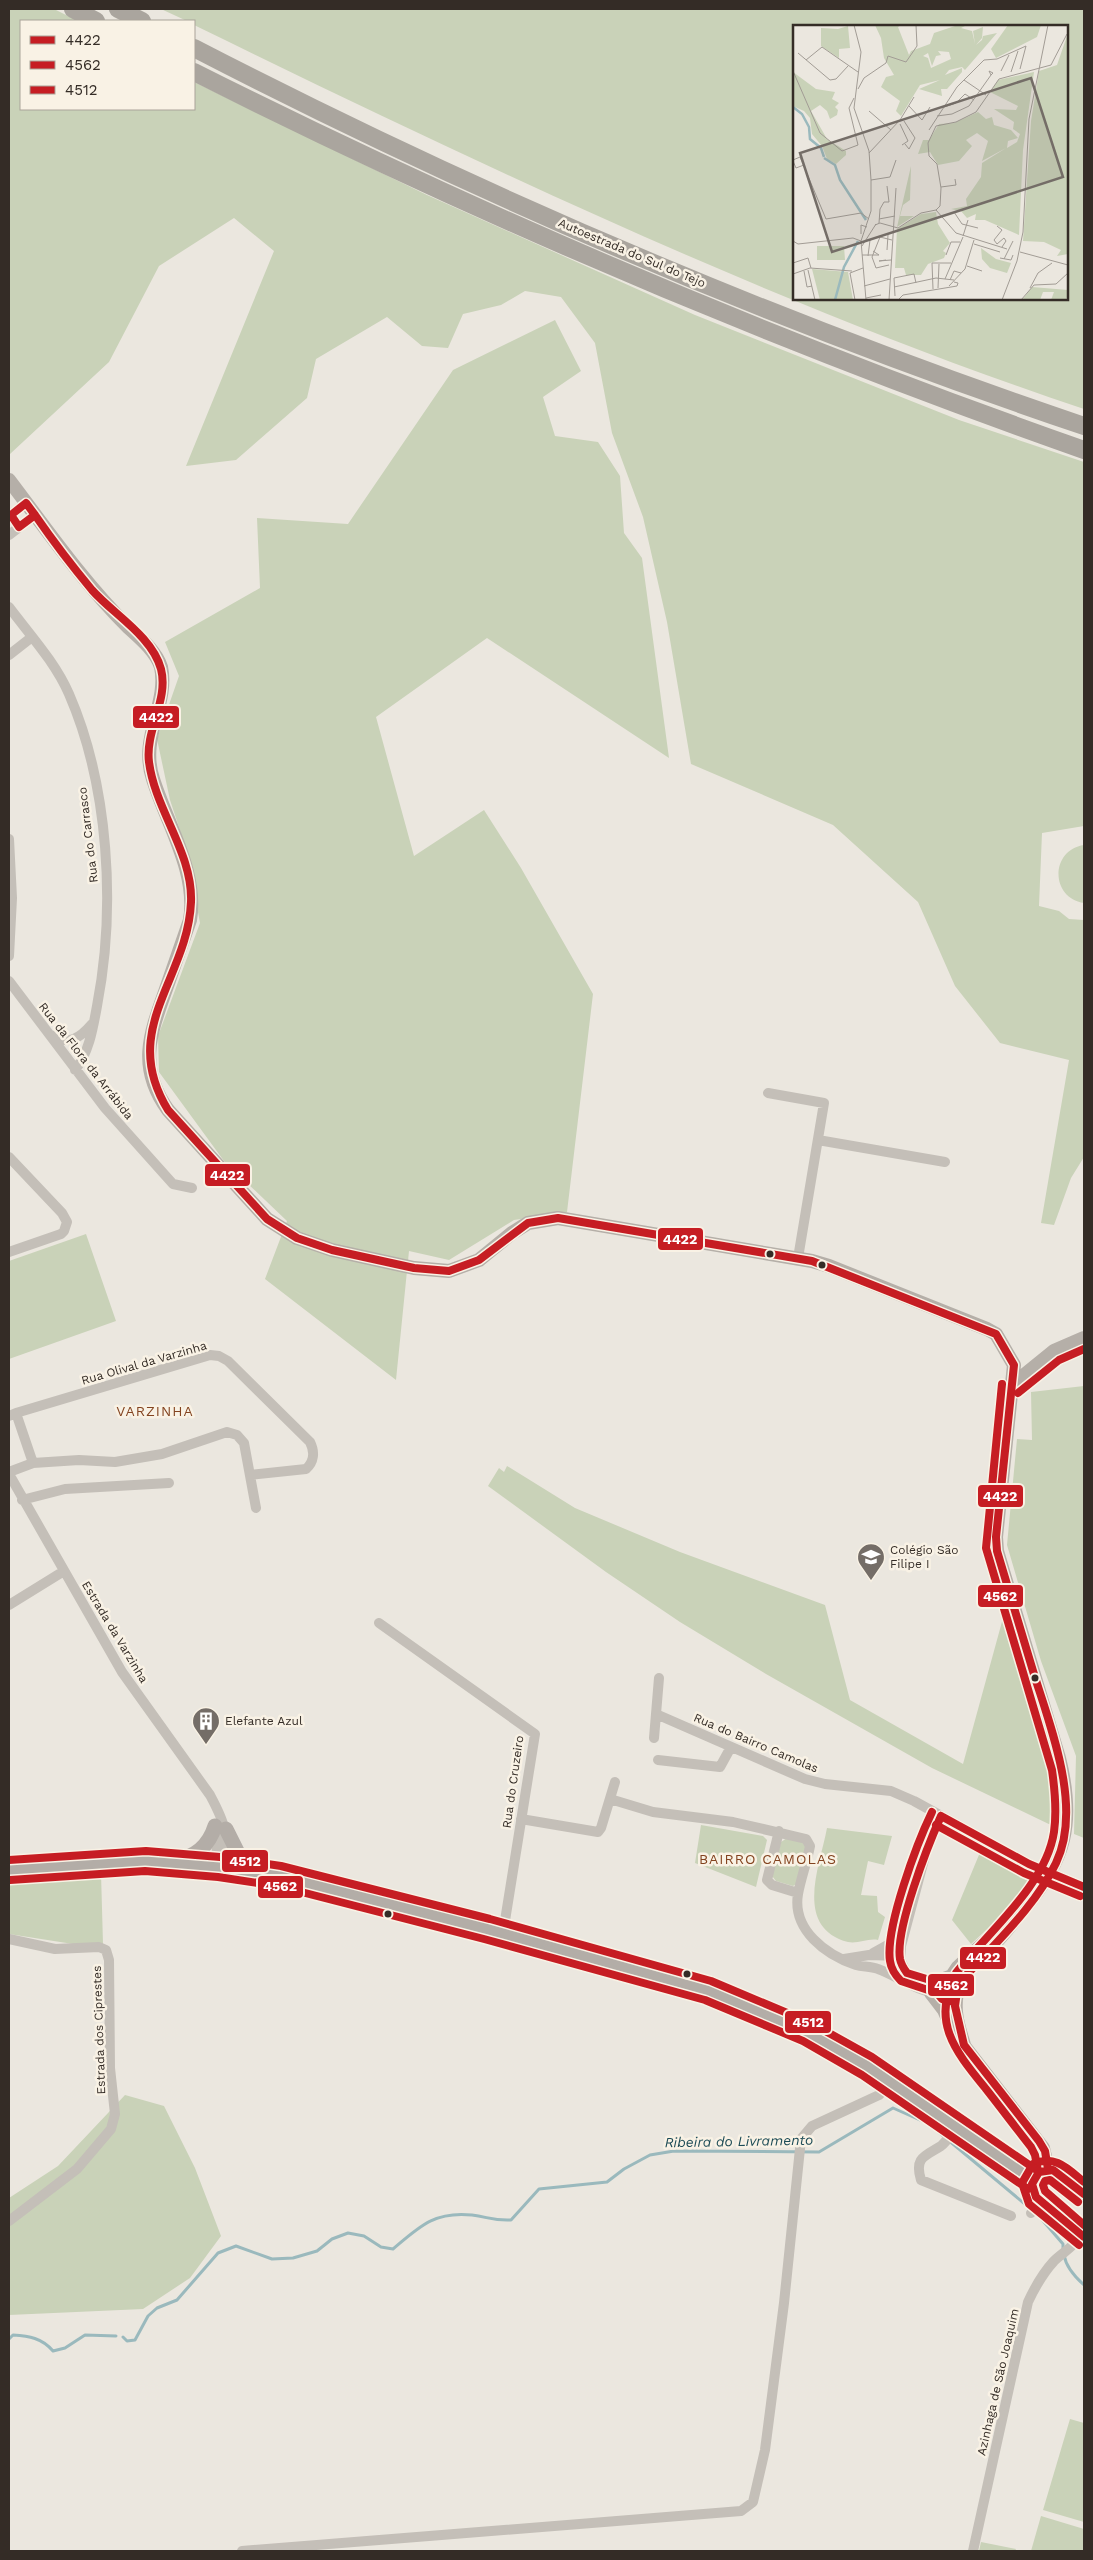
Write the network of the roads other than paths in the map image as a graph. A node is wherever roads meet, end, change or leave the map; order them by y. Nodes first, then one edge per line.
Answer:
1 (72, 9) edge
2 (118, 9) edge
3 (94, 20) edge
4 (140, 20) edge
5 (195, 48) edge
6 (195, 72) edge
7 (1084, 426) edge
8 (1084, 450) edge
9 (9, 480) edge
10 (26, 503) junction
11 (35, 515) junction
12 (10, 516) edge
13 (20, 527) junction
14 (9, 535) edge
15 (9, 607) edge
16 (32, 637) junction
17 (9, 655) edge
18 (9, 839) edge
19 (10, 932) edge
20 (9, 956) edge
21 (9, 981) edge
22 (94, 1022) junction
23 (46, 1031) junction
24 (75, 1070) junction
25 (768, 1093) dead end
26 (818, 1140) junction
27 (9, 1157) edge
28 (945, 1162) dead end
29 (192, 1188) dead end
30 (9, 1252) edge
31 (798, 1258) junction
32 (1084, 1338) edge
33 (1012, 1386) junction
34 (12, 1414) edge
35 (33, 1463) junction
36 (9, 1473) edge
37 (250, 1474) junction
38 (169, 1483) dead end
39 (22, 1500) junction
40 (256, 1508) dead end
41 (64, 1571) junction
42 (9, 1605) edge
43 (379, 1623) dead end
44 (659, 1678) dead end
45 (656, 1714) junction
46 (654, 1738) dead end
47 (731, 1747) junction
48 (658, 1760) dead end
49 (615, 1782) dead end
50 (610, 1800) junction
51 (941, 1816) junction
52 (521, 1820) junction
53 (220, 1827) junction
54 (779, 1831) junction
55 (165, 1862) junction
56 (219, 1866) junction
57 (9, 1870) edge
58 (280, 1876) junction
59 (1084, 1888) edge
60 (798, 1893) junction
61 (1023, 1910) junction
62 (905, 1926) junction
63 (503, 1933) junction
64 (9, 1939) edge
65 (870, 1955) junction
66 (900, 1956) junction
67 (843, 1960) junction
68 (875, 1968) junction
69 (906, 1973) junction
70 (952, 1976) junction
71 (912, 1985) junction
72 (933, 1987) junction
73 (952, 1991) junction
74 (944, 2010) junction
75 (964, 2046) junction
76 (891, 2082) junction
77 (952, 2133) junction
78 (1048, 2169) junction
79 (1034, 2180) junction
80 (1084, 2194) edge
81 (1011, 2216) dead end
82 (9, 2221) edge
83 (1082, 2236) edge
84 (242, 2551) edge
85 (973, 2551) edge

1 - 3 highway
2 - 4 highway
5 - 7 highway, Autoestrada do Sul do Tejo
6 - 8 highway, Autoestrada do Sul do Tejo
9 - 10 street
10 - 11 street
10 - 12 street
11 - 13 street
11 - 31 street
12 - 13 street
13 - 14 street
15 - 16 street, Rua do Carrasco
16 - 17 street
16 - 22 street, Rua do Carrasco
18 - 19 street
19 - 20 street
21 - 23 street, Rua da Flora da Arrábida
22 - 23 street
22 - 24 street, Rua do Carrasco
23 - 24 street, Rua da Flora da Arrábida
24 - 29 street, Rua da Flora da Arrábida
25 - 26 street
26 - 28 street
26 - 31 street
27 - 30 street
31 - 33 street
32 - 33 street
33 - 61 street
34 - 35 street
34 - 37 street, Rua Olival da Varzinha
35 - 36 street
35 - 37 street
36 - 39 street, Estrada da Varzinha
37 - 40 street
38 - 39 street
39 - 41 street, Estrada da Varzinha
41 - 42 street
41 - 53 street, Estrada da Varzinha
43 - 52 street, Rua do Cruzeiro
44 - 45 street
45 - 46 street
45 - 47 street, Rua do Bairro Camolas
47 - 48 street
47 - 51 street, Rua do Bairro Camolas
49 - 50 street
50 - 52 street
50 - 54 street
51 - 59 street, Rua do Bairro Camolas
51 - 62 street
52 - 63 street, Rua do Cruzeiro
53 - 55 main road
53 - 56 street
53 - 58 main road
54 - 60 street
54 - 60 street
55 - 56 main road
55 - 57 main road
56 - 58 main road
58 - 63 main road
60 - 67 street
61 - 70 street
61 - 73 street
62 - 65 street
62 - 66 street
63 - 76 main road
64 - 82 street, Estrada dos Ciprestes
65 - 66 street
65 - 67 street
66 - 68 street
66 - 69 street
67 - 68 street
68 - 71 street
69 - 71 street
69 - 72 street
70 - 72 street
70 - 73 street
71 - 72 street
72 - 73 street
72 - 74 street
73 - 74 street
73 - 75 street
74 - 75 street
75 - 78 street
76 - 77 main road
76 - 84 street
77 - 79 main road
77 - 81 street
78 - 79 main road
78 - 80 main road
79 - 83 main road
83 - 85 street, Azinhaga de São Joaquim

